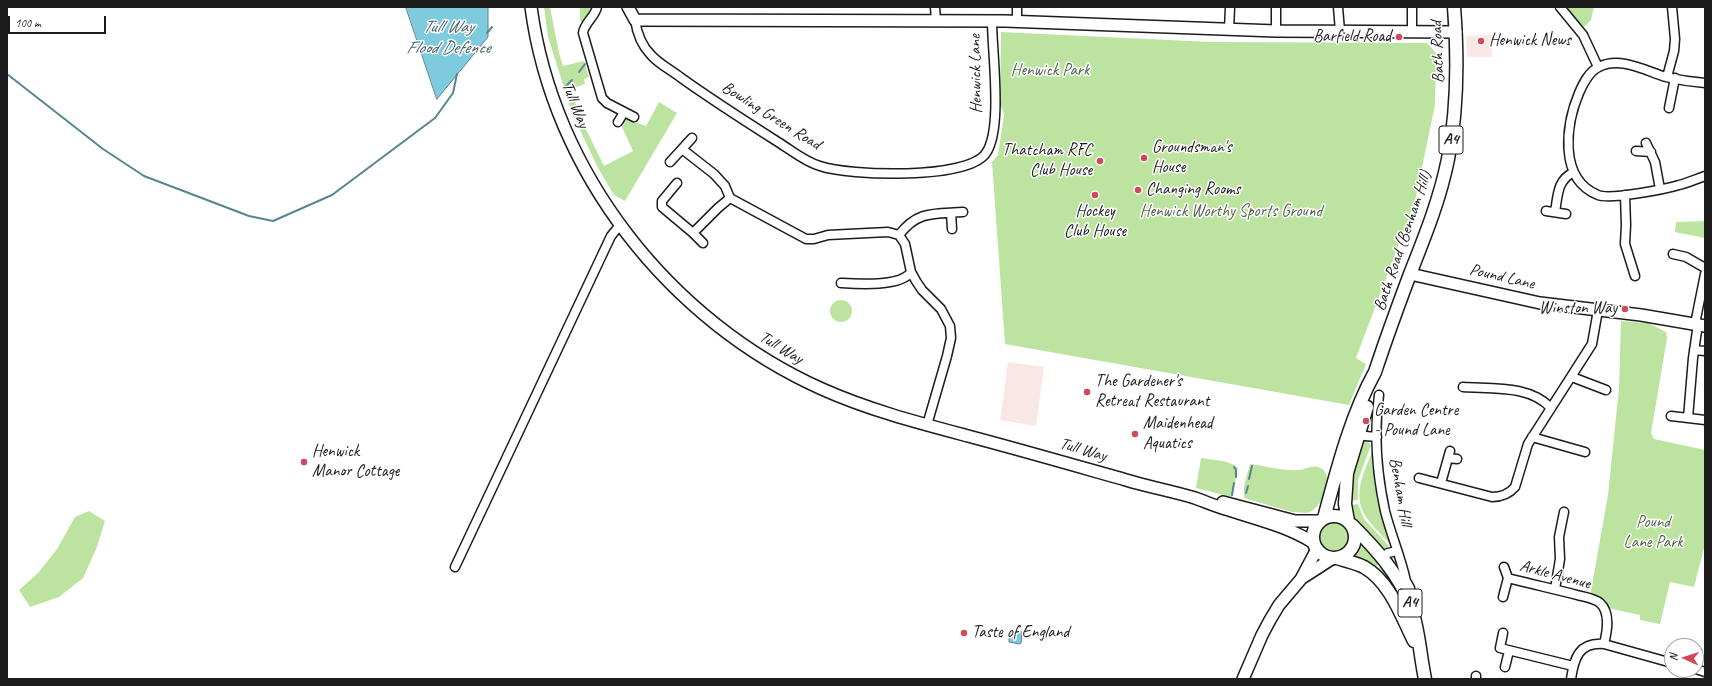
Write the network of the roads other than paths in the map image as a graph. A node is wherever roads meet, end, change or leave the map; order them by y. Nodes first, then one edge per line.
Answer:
1 (530, 7) edge
2 (597, 7) edge
3 (628, 7) edge
4 (935, 7) edge
5 (1017, 7) edge
6 (1230, 7) edge
7 (1276, 7) edge
8 (1338, 7) edge
9 (1412, 7) edge
10 (1454, 7) edge
11 (1560, 7) edge
12 (1672, 7) edge
13 (635, 20) junction
14 (936, 21) junction
15 (992, 21) junction
16 (1570, 21) junction
17 (1017, 22) junction
18 (1564, 26) dead end
19 (1229, 30) junction
20 (1276, 31) junction
21 (1340, 31) junction
22 (1412, 31) junction
23 (1456, 32) junction
24 (1598, 67) junction
25 (1671, 78) junction
26 (1705, 83) edge
27 (1456, 96) joint
28 (1669, 108) dead end
29 (624, 112) junction
30 (634, 116) dead end
31 (618, 122) dead end
32 (692, 138) dead end
33 (1646, 143) dead end
34 (682, 149) junction
35 (1636, 152) dead end
36 (1651, 152) junction
37 (985, 155) joint
38 (670, 162) dead end
39 (1574, 172) junction
40 (1705, 176) edge
41 (678, 183) dead end
42 (1660, 189) junction
43 (1625, 195) junction
44 (730, 198) junction
45 (963, 212) dead end
46 (951, 213) junction
47 (1566, 214) dead end
48 (620, 225) junction
49 (952, 229) dead end
50 (693, 233) junction
51 (899, 235) junction
52 (703, 243) dead end
53 (1673, 254) dead end
54 (1705, 268) edge
55 (1635, 271) dead end
56 (911, 272) junction
57 (1410, 274) junction
58 (1705, 274) edge
59 (841, 283) dead end
60 (1598, 310) junction
61 (1699, 325) edge
62 (1694, 350) junction
63 (1705, 351) edge
64 (1572, 376) junction
65 (1464, 387) dead end
66 (1606, 390) dead end
67 (1379, 395) dead end
68 (1551, 408) junction
69 (1671, 416) dead end
70 (1688, 418) junction
71 (1705, 420) edge
72 (927, 425) junction
73 (1354, 434) junction
74 (1532, 437) junction
75 (1377, 438) junction
76 (1585, 452) dead end
77 (1457, 459) dead end
78 (1419, 478) dead end
79 (1441, 484) junction
80 (1195, 498) junction
81 (1565, 517) dead end
82 (1322, 519) junction
83 (1350, 523) junction
84 (1315, 546) junction
85 (1397, 551) junction
86 (1388, 553) dead end
87 (1335, 558) junction
88 (455, 567) dead end
89 (1504, 567) dead end
90 (1508, 578) junction
91 (1301, 579) junction
92 (1410, 588) dead end
93 (1555, 589) junction
94 (1503, 596) dead end
95 (1503, 633) dead end
96 (1604, 644) junction
97 (1509, 651) junction
98 (1420, 653) junction
99 (1664, 661) edge
100 (1573, 666) junction
101 (1505, 667) dead end
102 (1243, 679) edge
103 (1425, 679) edge
104 (1571, 679) edge

1 - 48 street, Tull Way
2 - 29 street
3 - 13 street, Bowling Green Road
4 - 14 street
5 - 17 street
6 - 19 street
7 - 20 street
8 - 21 street
9 - 22 street
10 - 23 main road, Bath Road / A4
11 - 16 street
12 - 25 street
13 - 14 street
13 - 37 street, Bowling Green Road
14 - 15 street
15 - 17 street, Henwick Lane
15 - 37 street, Henwick Lane
16 - 18 street
16 - 24 street
17 - 19 street, Henwick Lane
19 - 20 street, Henwick Lane
20 - 21 street, Henwick Lane
21 - 22 street, Henwick Lane
22 - 23 street, Henwick Lane
23 - 27 main road, Bath Road / A4
24 - 25 street
24 - 39 street
25 - 26 street
25 - 28 street
27 - 57 main road, Bath Road (Benham Hill) / A4
29 - 30 street
29 - 31 street
32 - 34 street
33 - 36 street
34 - 38 street
34 - 44 street
35 - 36 street
36 - 42 street
39 - 43 street
39 - 47 street
40 - 42 street
41 - 50 street
42 - 43 street
43 - 55 street
44 - 50 street
44 - 51 street
45 - 46 street
46 - 49 street
46 - 51 street
48 - 72 street, Tull Way
48 - 88 street
50 - 52 street
51 - 56 street
53 - 54 street
56 - 59 street
56 - 72 street
57 - 60 street, Pound Lane
57 - 73 main road, Bath Road (Benham Hill) / A4
58 - 61 street
60 - 61 street, Pound Lane
60 - 64 street
61 - 62 street
62 - 63 street
62 - 70 street
64 - 66 street
64 - 68 street
65 - 68 street
67 - 75 street, Benham Hill
68 - 74 street
69 - 70 street
70 - 71 street
72 - 80 street, Tull Way
73 - 75 street, Benham Hill
73 - 82 main road, Bath Road (Benham Hill) / A4
73 - 83 main road, Bath Road (Benham Hill) / A4
74 - 76 street
74 - 79 street
75 - 85 street, Benham Hill
77 - 79 street
78 - 79 street
80 - 82 street, Tull Way
80 - 84 street, Tull Way
81 - 93 street
82 - 83 main road
82 - 84 main road, A4
83 - 87 main road, A4
83 - 98 main road, A4
84 - 87 main road, A4
84 - 91 street
85 - 86 street, Benham Hill
85 - 92 street, Benham Hill
87 - 91 street
87 - 98 main road, A4
89 - 90 street, Arkle Avenue
90 - 93 street, Arkle Avenue
90 - 94 street, Arkle Avenue
91 - 102 street
93 - 96 street, Arkle Avenue
95 - 97 street
96 - 99 street
96 - 100 street
97 - 100 street
97 - 101 street
98 - 103 main road, A4
100 - 104 street

